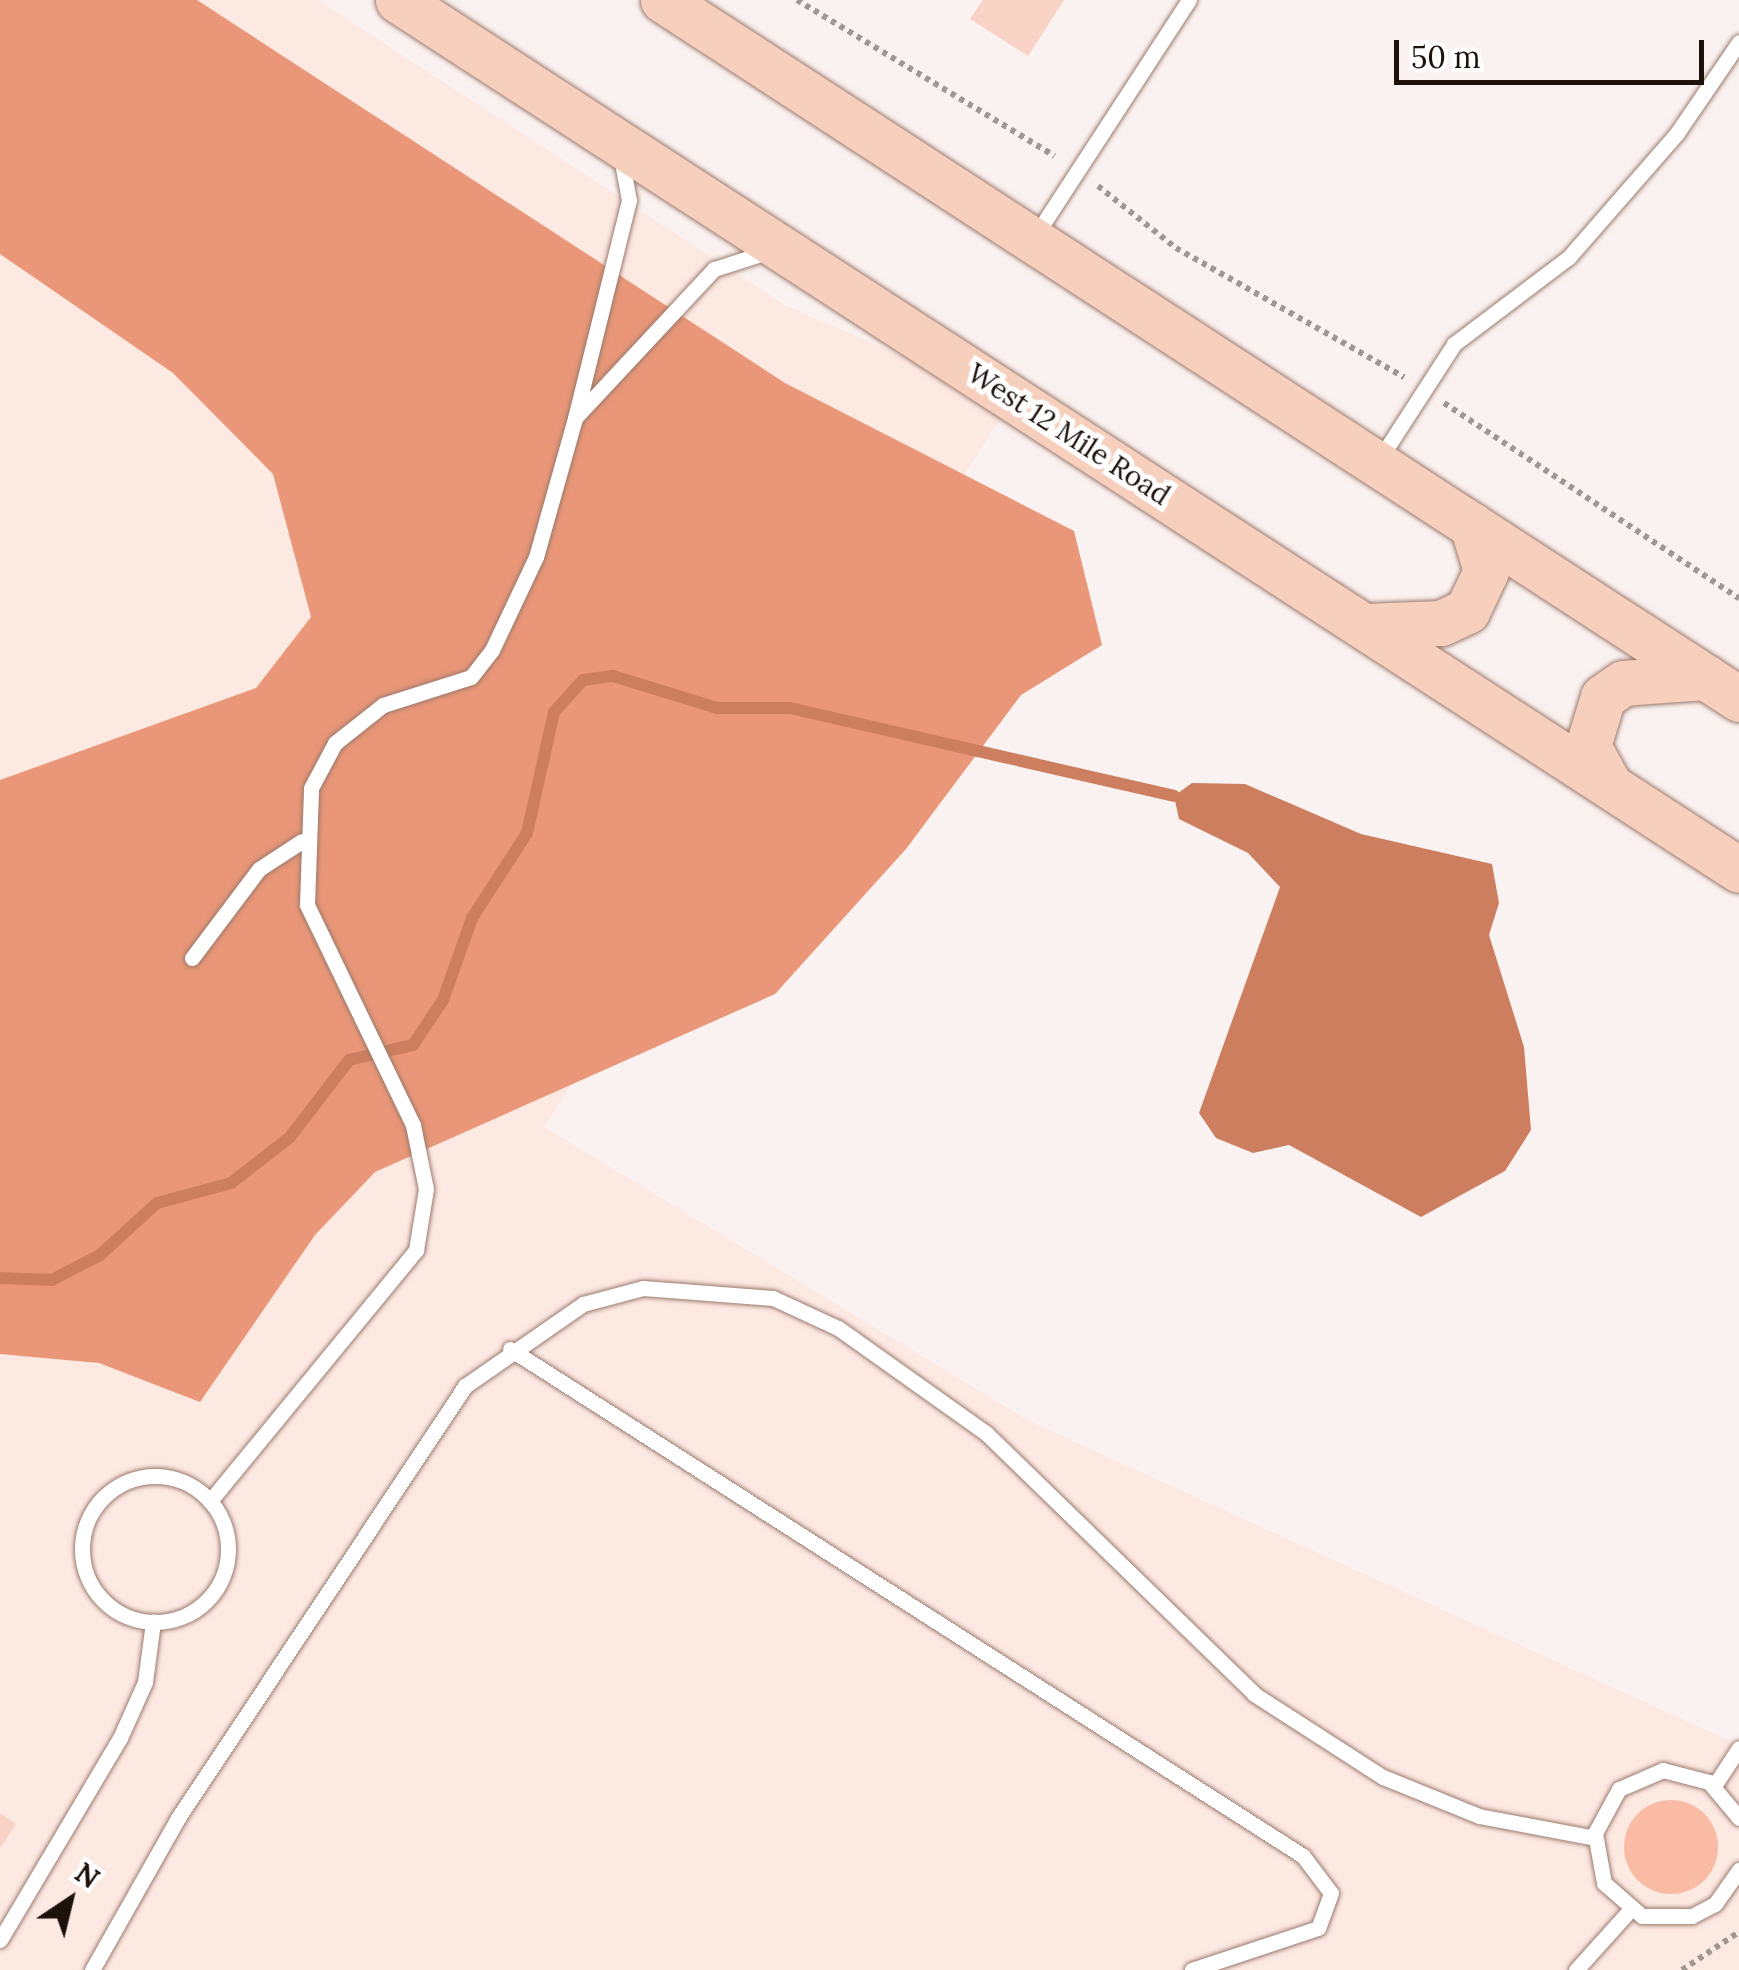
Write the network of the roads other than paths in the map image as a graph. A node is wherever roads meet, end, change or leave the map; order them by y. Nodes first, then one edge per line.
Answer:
1 (398, 0) edge
2 (663, 0) edge
3 (1189, 0) edge
4 (1739, 42) edge
5 (619, 143) junction
6 (1033, 239) junction
7 (790, 254) junction
8 (576, 418) junction
9 (1376, 463) junction
10 (1472, 525) junction
11 (1368, 626) junction
12 (1723, 688) edge
13 (1610, 786) junction
14 (302, 841) junction
15 (1739, 870) edge
16 (192, 958) dead end
17 (510, 1348) junction
18 (210, 1500) junction
19 (154, 1622) junction
20 (1739, 1748) edge
21 (1714, 1786) junction
22 (1739, 1818) edge
23 (1595, 1838) junction
24 (1739, 1870) edge
25 (1631, 1908) junction
26 (0, 1940) edge
27 (92, 1970) edge
28 (1192, 1970) edge
29 (1576, 1970) edge

1 - 5 main road, West 12 Mile Road
2 - 6 main road
3 - 6 lane
4 - 9 lane
5 - 7 main road, West 12 Mile Road
5 - 8 lane
6 - 9 main road
7 - 8 lane
7 - 11 main road, West 12 Mile Road
8 - 14 lane
9 - 10 main road
10 - 11 main road
10 - 12 main road
11 - 13 main road, West 12 Mile Road
12 - 13 main road
13 - 15 main road, West 12 Mile Road
14 - 16 lane
14 - 18 lane
17 - 23 lane
17 - 27 lane
17 - 28 lane
18 - 19 lane
18 - 19 lane
19 - 26 lane
20 - 21 lane
21 - 22 lane
21 - 23 lane
23 - 25 lane
24 - 25 lane
25 - 29 lane

